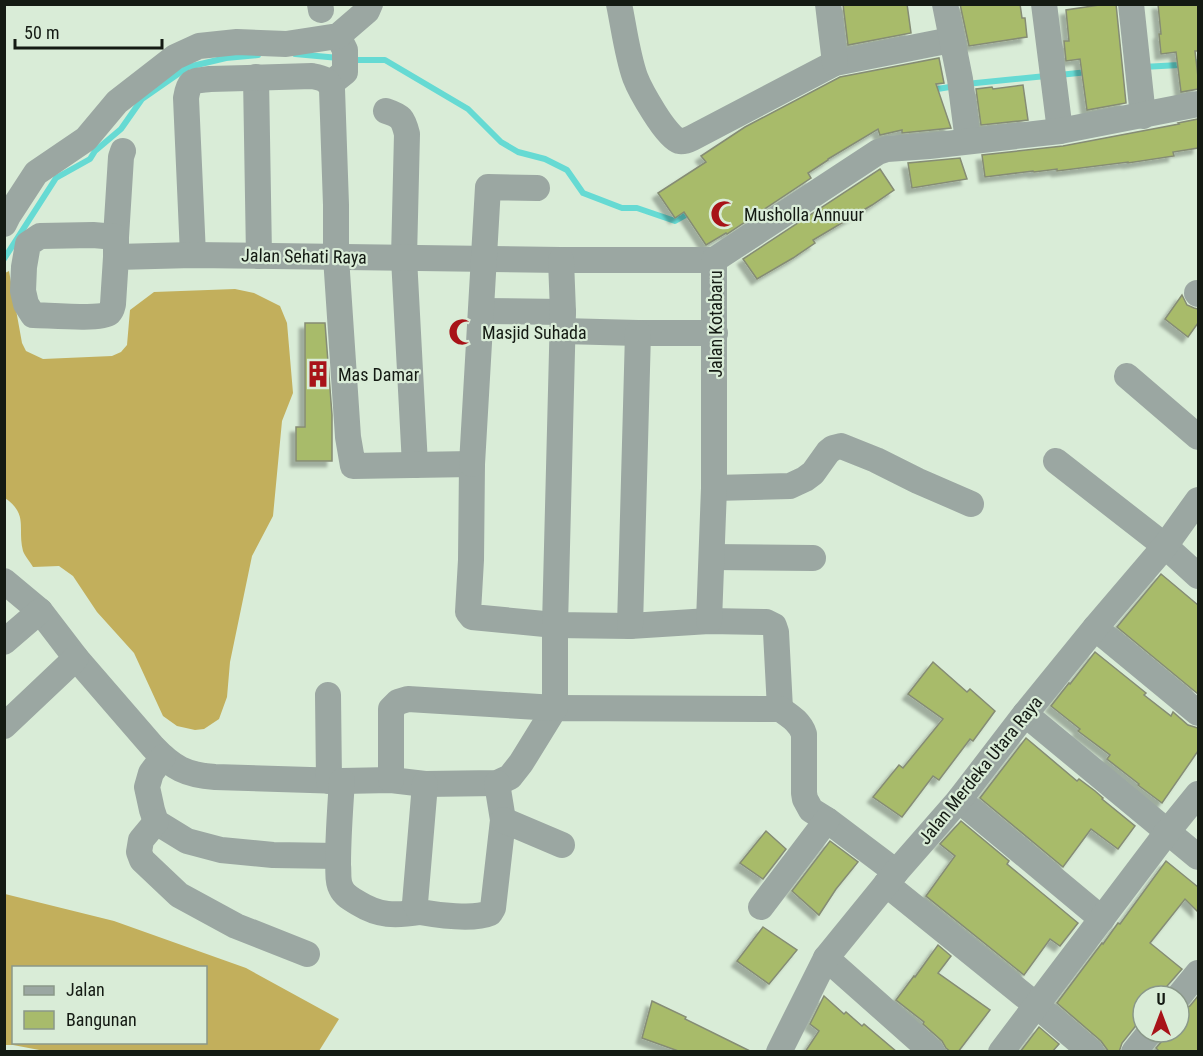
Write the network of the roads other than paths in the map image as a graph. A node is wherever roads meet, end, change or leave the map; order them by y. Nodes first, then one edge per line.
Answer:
1 (370, 4) edge
2 (619, 4) edge
3 (828, 4) edge
4 (945, 4) edge
5 (1044, 4) edge
6 (1131, 4) edge
7 (951, 40) junction
8 (340, 60) junction
9 (835, 63) junction
10 (256, 77) junction
11 (1198, 105) edge
12 (386, 111) dead end
13 (1143, 116) junction
14 (1060, 131) junction
15 (968, 141) junction
16 (123, 151) dead end
17 (537, 188) dead end
18 (4, 224) edge
19 (116, 247) junction
20 (193, 255) junction
21 (259, 256) junction
22 (336, 257) junction
23 (404, 258) junction
24 (484, 259) junction
25 (561, 260) junction
26 (714, 260) junction
27 (481, 311) junction
28 (562, 322) junction
29 (638, 333) junction
30 (715, 333) junction
31 (1127, 376) dead end
32 (1198, 437) edge
33 (1056, 461) dead end
34 (472, 464) junction
35 (415, 465) junction
36 (714, 488) junction
37 (1198, 500) edge
38 (971, 504) dead end
39 (1165, 546) junction
40 (712, 557) junction
41 (813, 558) dead end
42 (1198, 576) edge
43 (4, 581) edge
44 (40, 611) junction
45 (709, 621) junction
46 (555, 625) junction
47 (630, 626) junction
48 (1095, 628) junction
49 (4, 642) edge
50 (76, 658) junction
51 (328, 695) dead end
52 (555, 708) junction
53 (780, 709) junction
54 (1198, 713) edge
55 (1024, 714) junction
56 (4, 726) edge
57 (163, 757) junction
58 (391, 780) junction
59 (335, 781) junction
60 (497, 783) junction
61 (425, 784) junction
62 (1198, 794) edge
63 (959, 800) junction
64 (503, 820) junction
65 (827, 820) junction
66 (156, 822) junction
67 (1168, 831) junction
68 (562, 845) dead end
69 (338, 856) junction
70 (1198, 856) edge
71 (891, 878) junction
72 (761, 907) dead end
73 (420, 912) junction
74 (1102, 919) junction
75 (307, 954) dead end
76 (826, 958) junction
77 (1198, 972) edge
78 (1188, 984) edge
79 (1036, 1005) junction
80 (779, 1052) edge
81 (932, 1052) edge
82 (1000, 1052) edge
83 (1091, 1052) edge

1 - 8 street
2 - 9 street
3 - 9 street
4 - 7 street
5 - 14 street
6 - 13 street
7 - 9 street
7 - 15 street
8 - 10 street
8 - 18 street
8 - 22 street
10 - 20 street
10 - 21 street
11 - 13 street, Jalan Kotabaru
12 - 23 street
13 - 14 street, Jalan Kotabaru
14 - 15 street, Jalan Kotabaru
15 - 26 street, Jalan Kotabaru
16 - 19 street
17 - 24 street
19 - 19 street
19 - 20 street, Jalan Sehati Raya
20 - 21 street, Jalan Sehati Raya
21 - 22 street, Jalan Sehati Raya
22 - 23 street, Jalan Sehati Raya
22 - 35 street
23 - 24 street, Jalan Sehati Raya
23 - 35 street
24 - 25 street, Jalan Sehati Raya
24 - 27 street
25 - 26 street, Jalan Sehati Raya
25 - 28 street
26 - 30 street, Jalan Kotabaru
27 - 28 street
27 - 34 street
28 - 29 street
28 - 46 street
29 - 30 street
29 - 47 street
30 - 36 street, Jalan Kotabaru
31 - 32 street
33 - 39 street
34 - 35 street
34 - 46 street
36 - 38 street
36 - 40 street, Jalan Kotabaru
37 - 39 street, Jalan Merdeka Utara Raya
39 - 42 street
39 - 48 street, Jalan Merdeka Utara Raya
40 - 41 street
40 - 45 street, Jalan Kotabaru
43 - 44 street
44 - 49 street
44 - 50 street
45 - 47 street
45 - 53 street
46 - 47 street
46 - 52 street
48 - 54 street
48 - 55 street, Jalan Merdeka Utara Raya
50 - 56 street
50 - 57 street
51 - 59 street
52 - 53 street
52 - 58 street
52 - 60 street
53 - 65 street
55 - 63 street, Jalan Merdeka Utara Raya
55 - 67 street
57 - 59 street
57 - 66 street
58 - 59 street
58 - 61 street
59 - 69 street
60 - 61 street
60 - 64 street
61 - 73 street
62 - 67 street
63 - 71 street, Jalan Merdeka Utara Raya
63 - 74 street
64 - 68 street
64 - 73 street
65 - 71 street
65 - 72 street
66 - 69 street
66 - 75 street
67 - 70 street
67 - 74 street
69 - 73 street
71 - 76 street, Jalan Merdeka Utara Raya
71 - 79 street
74 - 79 street
76 - 80 street, Jalan Merdeka Utara Raya
76 - 81 street
77 - 78 street
79 - 82 street
79 - 83 street

